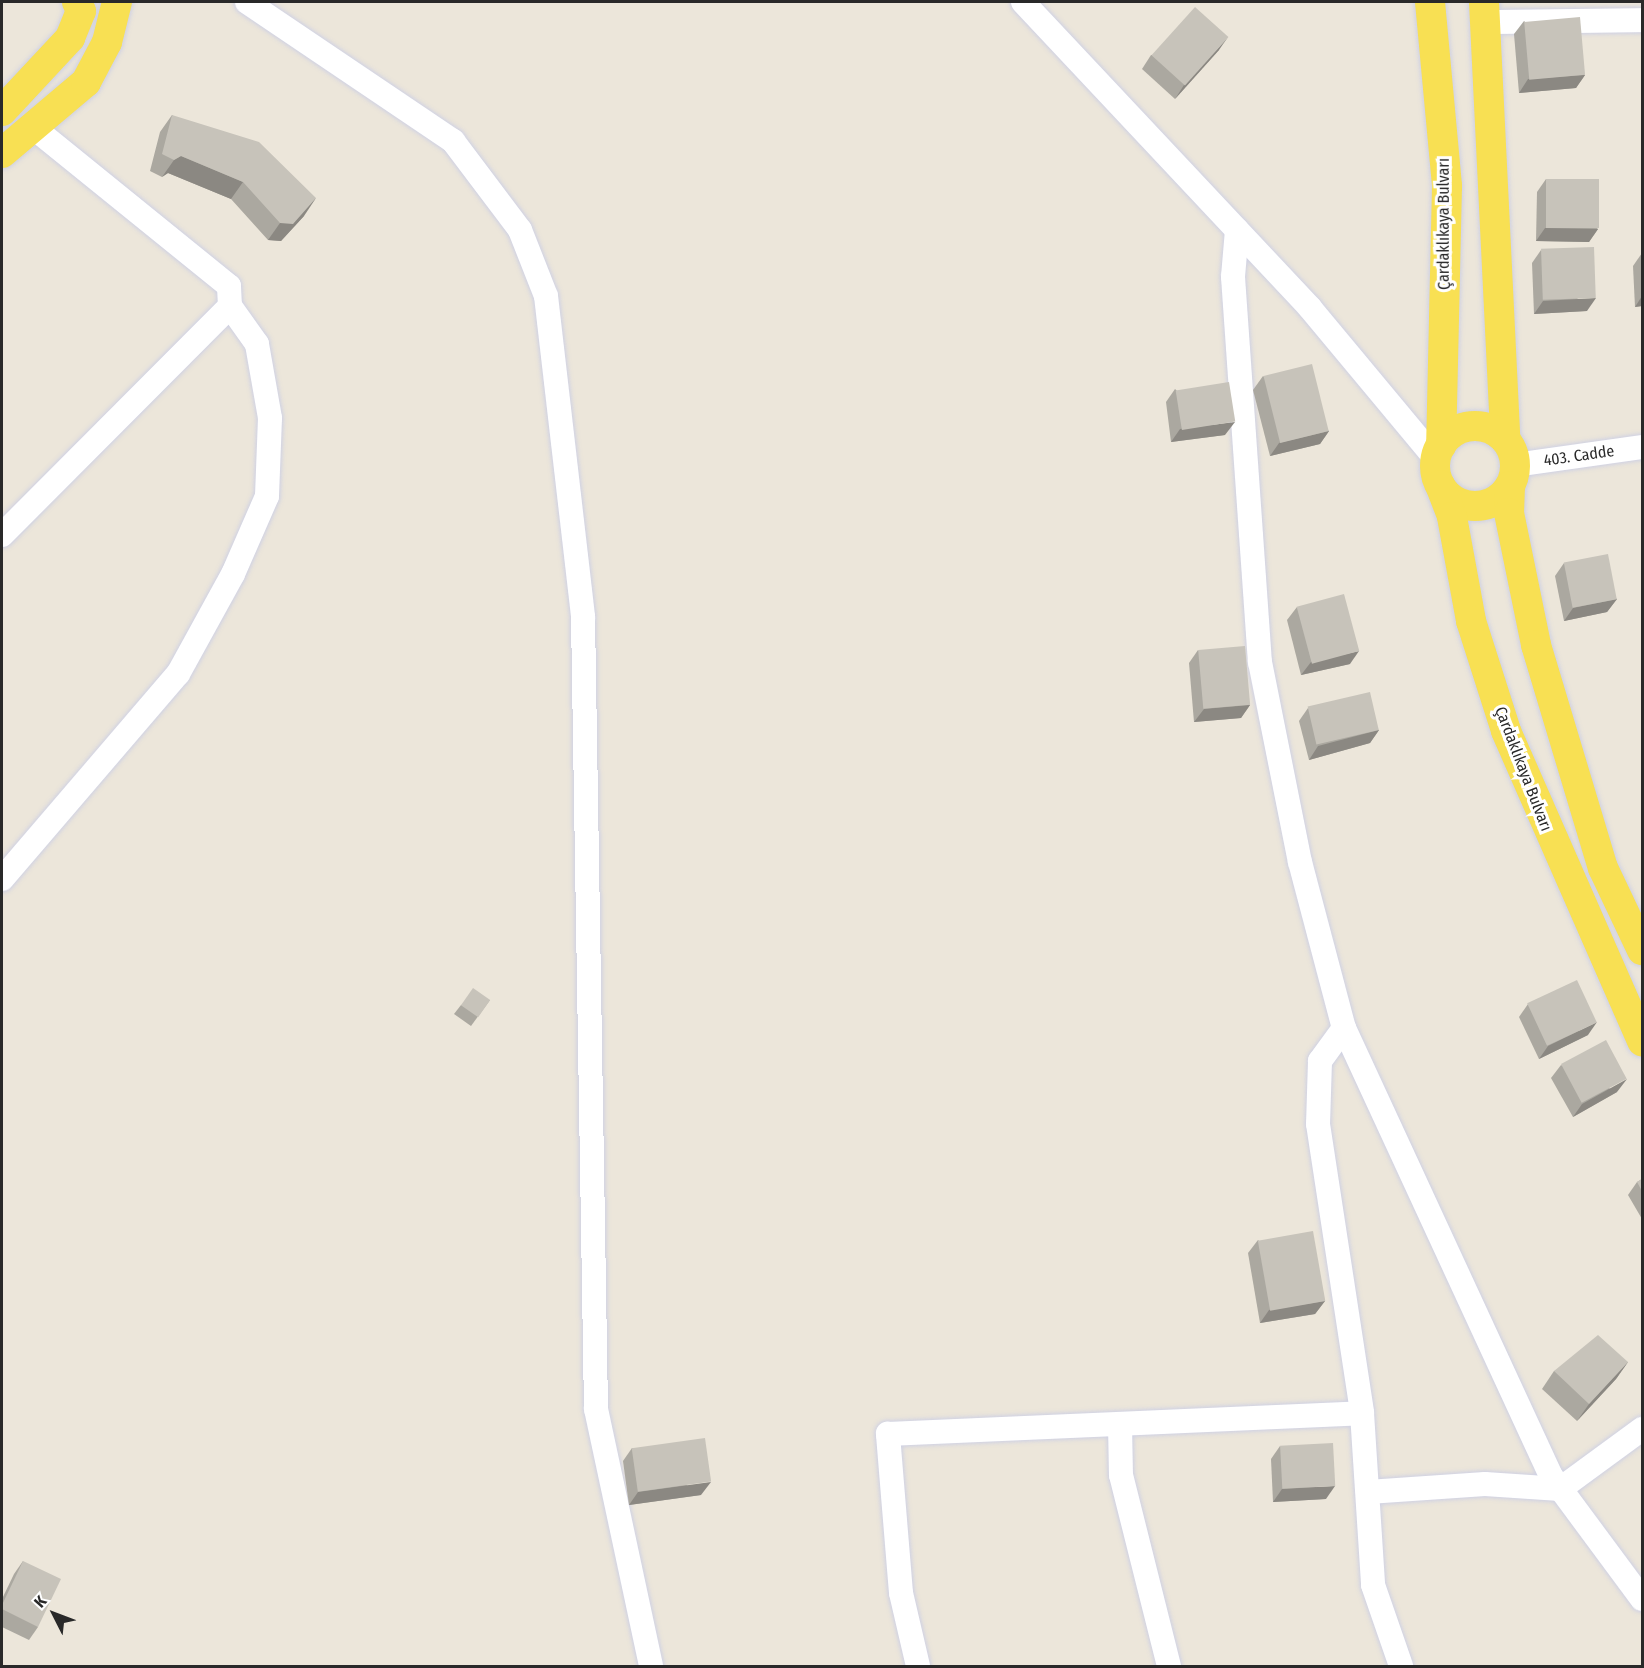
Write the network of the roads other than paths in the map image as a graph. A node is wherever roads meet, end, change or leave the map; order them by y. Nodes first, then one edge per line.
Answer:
1 (77, 2) edge
2 (117, 2) edge
3 (247, 2) edge
4 (1023, 2) edge
5 (1430, 2) edge
6 (1485, 12) edge
7 (1642, 20) edge
8 (2, 111) edge
9 (33, 127) junction
10 (2, 153) edge
11 (1237, 230) junction
12 (230, 306) junction
13 (1642, 447) edge
14 (1439, 463) junction
15 (1510, 463) junction
16 (2, 535) edge
17 (2, 879) edge
18 (1642, 950) edge
19 (1344, 1028) junction
20 (1642, 1041) edge
21 (1362, 1413) junction
22 (1120, 1424) junction
23 (1642, 1429) edge
24 (1560, 1489) junction
25 (1368, 1492) junction
26 (1642, 1599) edge
27 (651, 1666) edge
28 (918, 1666) edge
29 (1169, 1666) edge
30 (1401, 1666) edge

1 - 8 main road
2 - 9 main road
3 - 27 street
4 - 11 street
5 - 14 main road, Çardaklıkaya Bulvarı
6 - 7 street
6 - 15 main road
9 - 10 main road
9 - 12 street
11 - 14 street
11 - 19 street
12 - 16 street
12 - 17 street
13 - 15 street, 403. Cadde
14 - 15 main road
14 - 15 main road
14 - 20 main road, Çardaklıkaya Bulvarı
15 - 18 main road
19 - 21 street
19 - 24 street
21 - 22 street
21 - 25 street
22 - 28 street
22 - 29 street
23 - 24 street
24 - 25 street
24 - 26 street
25 - 30 street

